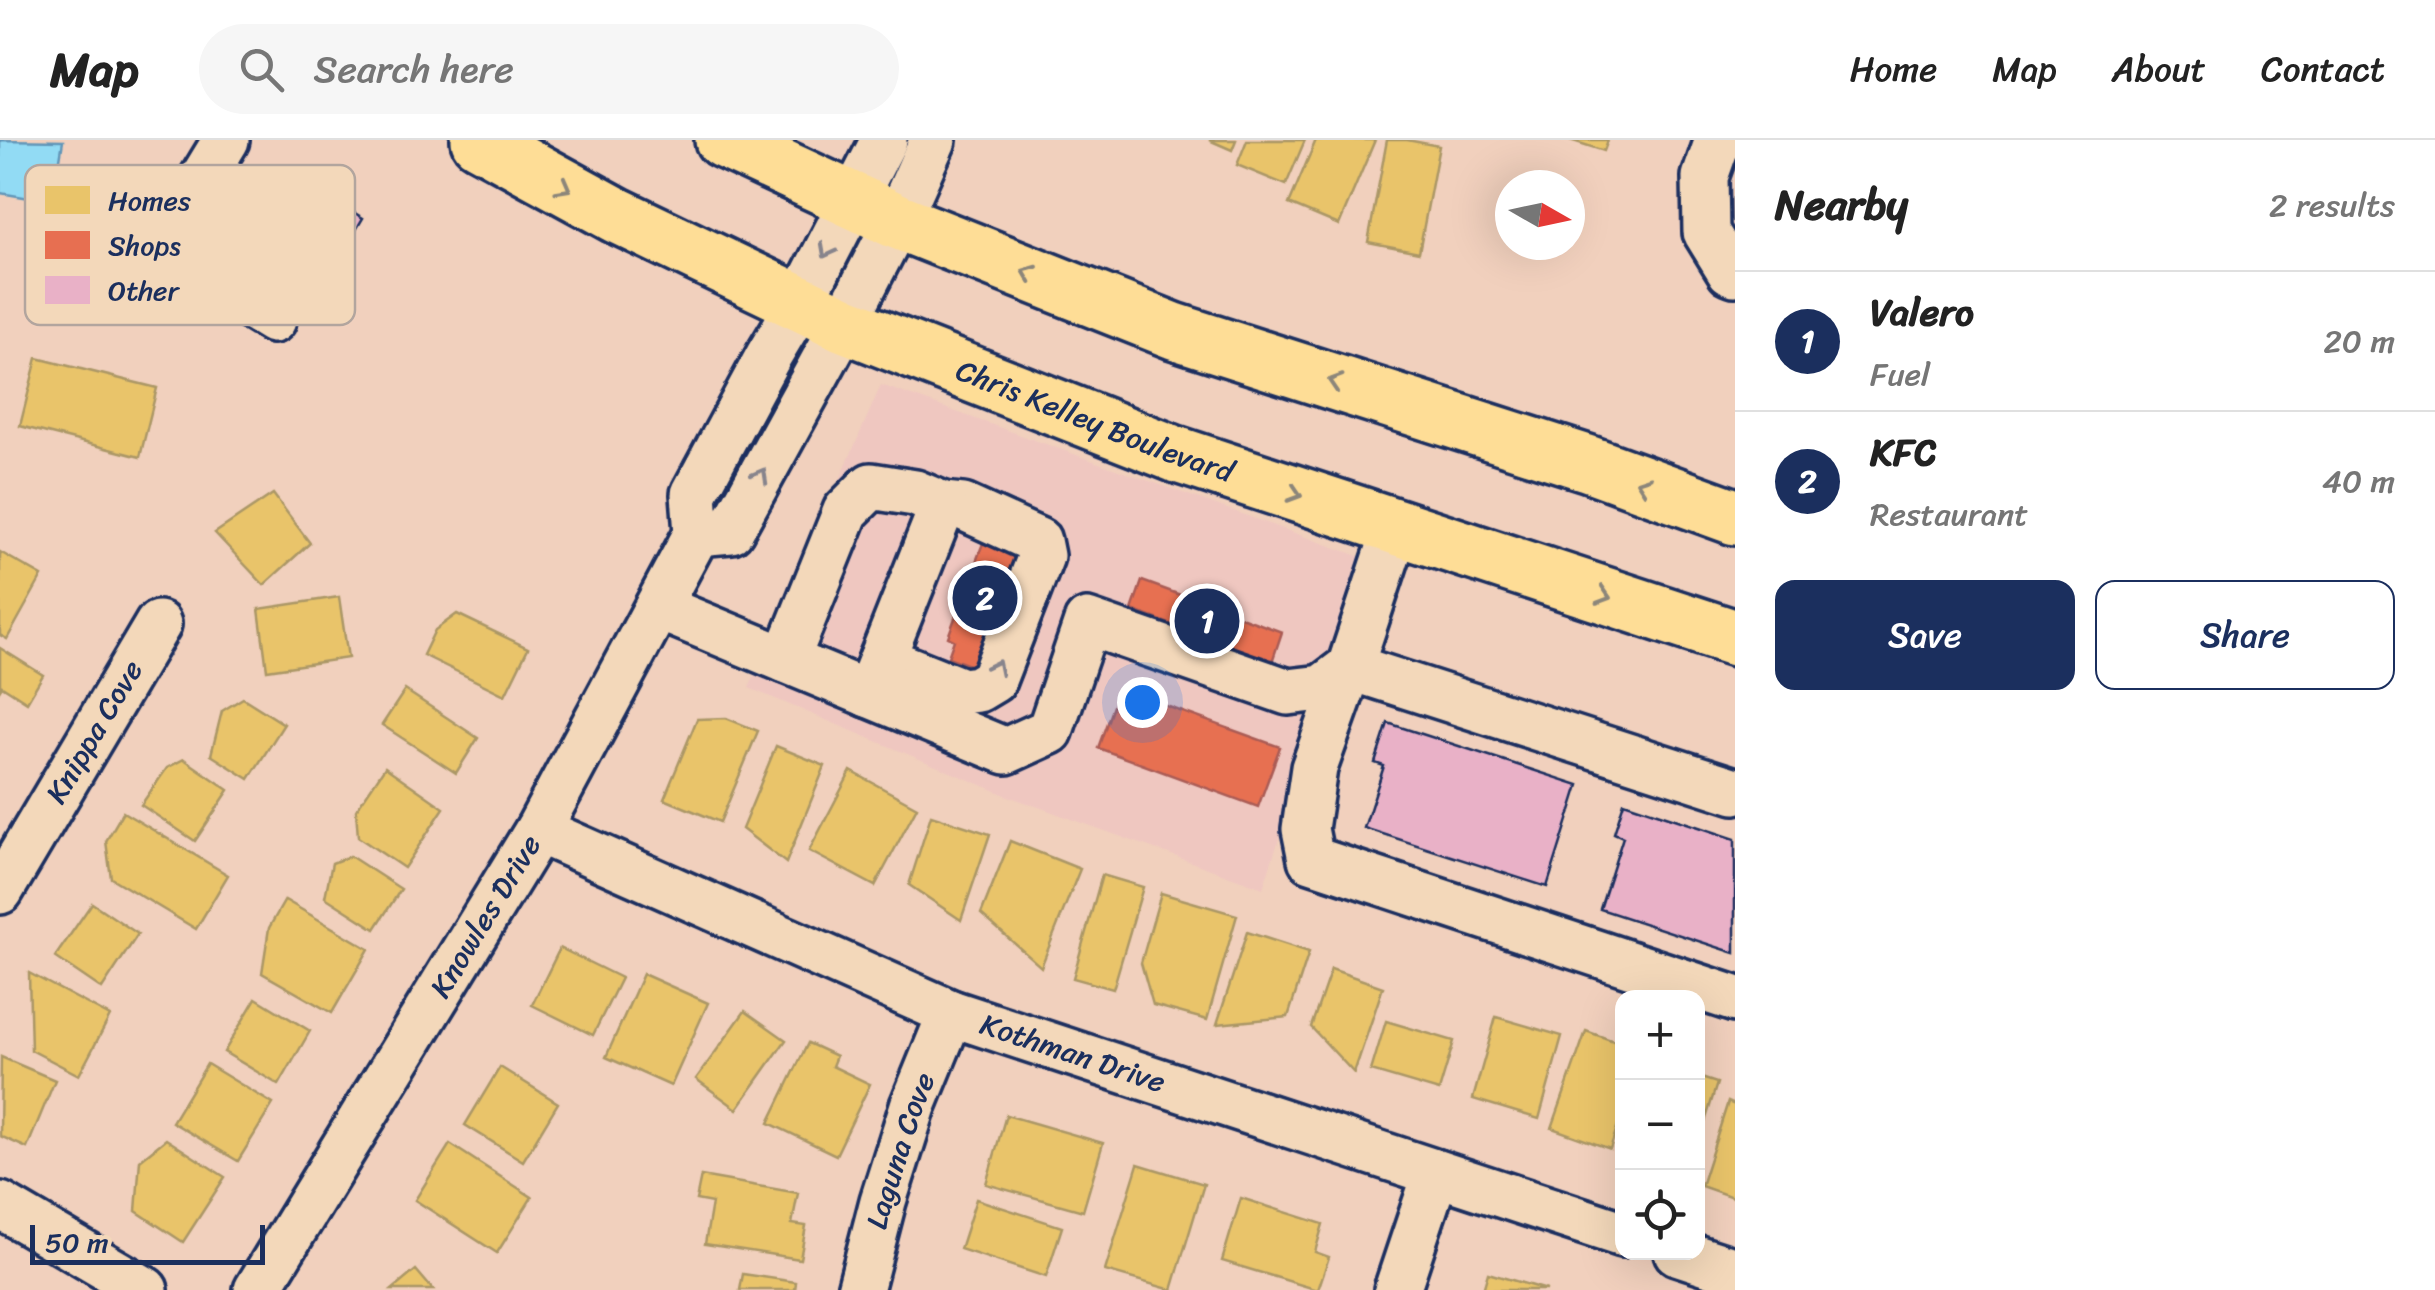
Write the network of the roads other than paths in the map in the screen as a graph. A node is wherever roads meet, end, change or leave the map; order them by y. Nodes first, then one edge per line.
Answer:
1 (226, 140) edge
2 (479, 140) edge
3 (723, 140) edge
4 (884, 140) edge
5 (933, 140) edge
6 (1718, 140) edge
7 (211, 165) edge
8 (875, 210) junction
9 (1735, 273) edge
10 (822, 313) junction
11 (942, 504) junction
12 (1735, 517) edge
13 (1396, 528) junction
14 (658, 607) junction
15 (158, 624) dead end
16 (1735, 638) edge
17 (786, 660) junction
18 (1350, 667) junction
19 (875, 676) junction
20 (1735, 790) edge
21 (538, 830) junction
22 (0, 891) edge
23 (1735, 1000) edge
24 (951, 1013) junction
25 (1436, 1173) junction
26 (0, 1205) edge
27 (1615, 1232) edge
28 (1701, 1260) edge
29 (1735, 1272) edge
30 (145, 1290) edge
31 (256, 1290) edge
32 (860, 1290) edge
33 (1398, 1290) edge

1 - 7 street
2 -> 10 main road, Chris Kelley Boulevard
3 - 8 main road
4 - 8 street, Knowles Drive
5 - 8 street, Knowles Drive
6 - 9 street
8 - 10 street, Knowles Drive
12 -> 8 main road
10 -> 13 main road, Chris Kelley Boulevard
10 - 14 street, Knowles Drive
11 - 17 street
11 - 19 street
19 -> 11 street
13 -> 16 main road, Chris Kelley Boulevard
13 - 18 street
14 - 17 street
14 - 21 street, Knowles Drive
15 - 22 street, Knippa Cove
17 - 19 street
18 - 19 street
18 - 20 street
18 - 23 street
21 - 24 street, Kothman Drive
21 - 31 street, Knowles Drive
24 - 25 street, Kothman Drive
24 - 32 street, Laguna Cove
25 - 27 street, Kothman Drive
25 - 33 street
26 - 30 street
28 - 29 street

